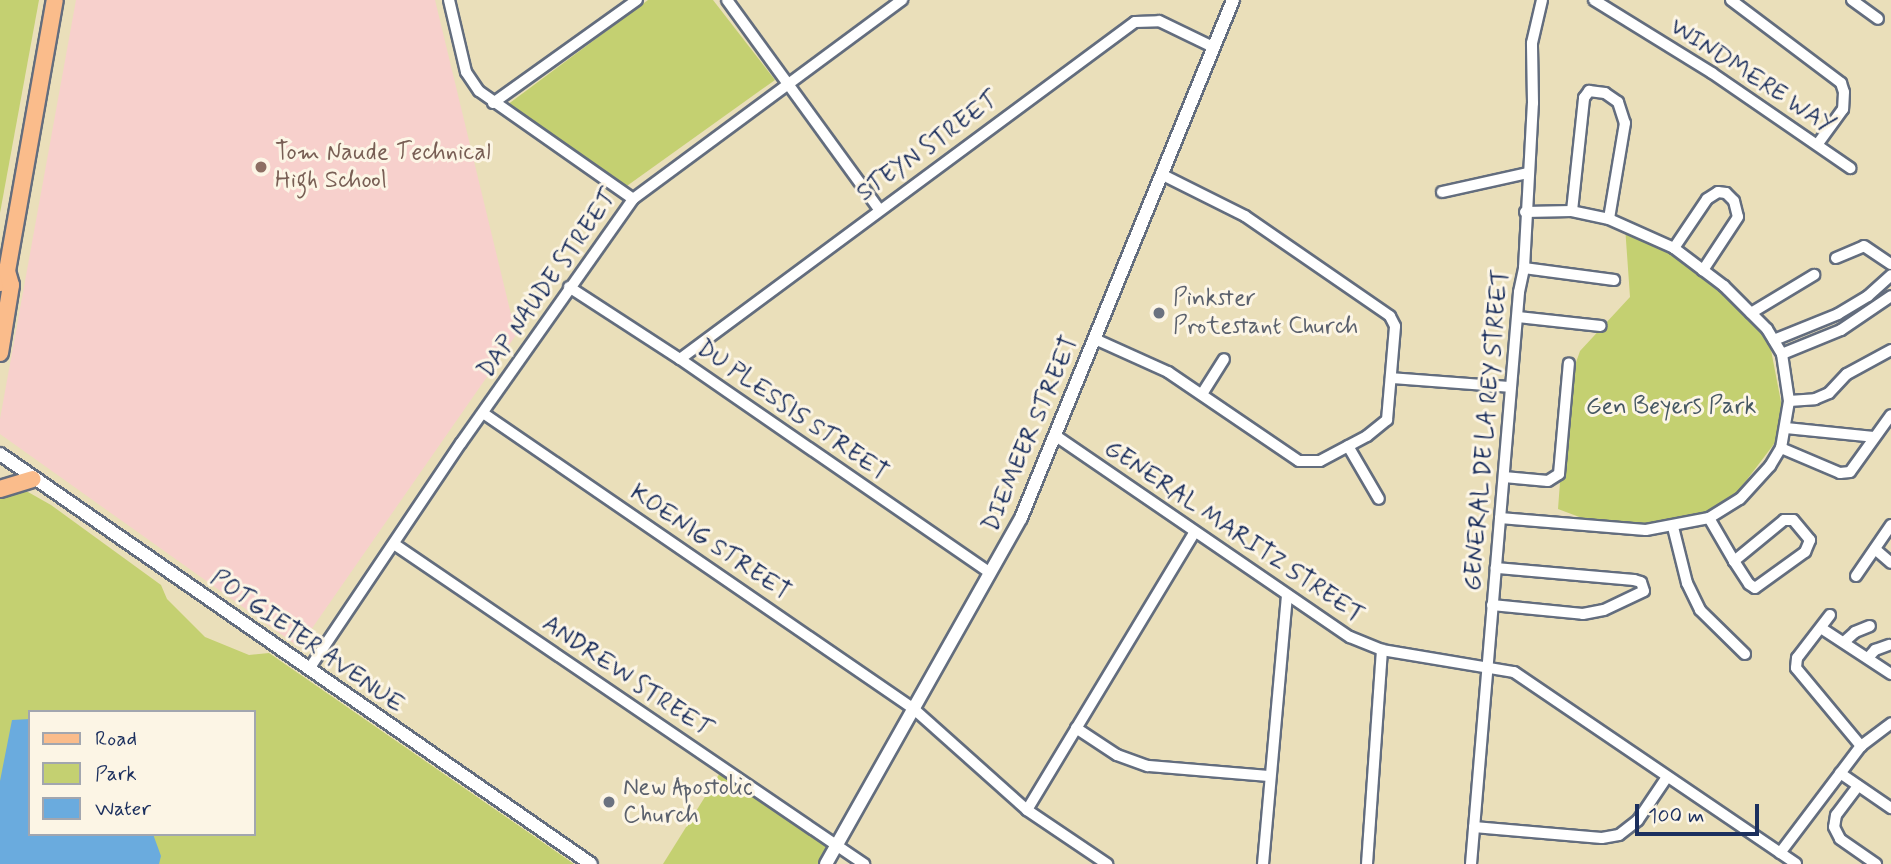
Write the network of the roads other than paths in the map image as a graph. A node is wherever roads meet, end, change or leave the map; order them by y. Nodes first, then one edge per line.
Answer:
1 (55, 0) edge
2 (449, 0) edge
3 (637, 0) edge
4 (727, 0) edge
5 (902, 0) edge
6 (1233, 0) edge
7 (1542, 0) edge
8 (1594, 0) edge
9 (1731, 0) edge
10 (1852, 0) edge
11 (1878, 19) dead end
12 (1213, 47) junction
13 (788, 83) junction
14 (493, 103) junction
15 (1817, 145) junction
16 (1850, 168) dead end
17 (1528, 173) junction
18 (1161, 174) junction
19 (1442, 192) dead end
20 (633, 199) junction
21 (878, 209) junction
22 (1572, 211) junction
23 (1525, 212) junction
24 (1609, 219) junction
25 (1674, 248) junction
26 (1836, 258) dead end
27 (1891, 264) edge
28 (1524, 268) junction
29 (1703, 270) junction
30 (1814, 275) dead end
31 (1891, 275) edge
32 (3, 277) edge
33 (1614, 280) dead end
34 (569, 288) junction
35 (1891, 296) edge
36 (1751, 313) junction
37 (1518, 317) junction
38 (1601, 326) dead end
39 (1095, 339) junction
40 (1774, 340) junction
41 (1891, 350) edge
42 (0, 353) edge
43 (1782, 354) junction
44 (680, 359) junction
45 (1224, 359) dead end
46 (1569, 363) dead end
47 (1391, 378) junction
48 (1511, 387) junction
49 (1202, 394) junction
50 (1789, 401) junction
51 (482, 413) junction
52 (1891, 415) edge
53 (1786, 428) junction
54 (1055, 436) junction
55 (1874, 437) junction
56 (1348, 446) junction
57 (1782, 448) junction
58 (0, 454) edge
59 (1504, 477) junction
60 (33, 479) junction
61 (0, 489) edge
62 (1378, 499) dead end
63 (1500, 518) junction
64 (1709, 518) junction
65 (1891, 525) edge
66 (1673, 527) junction
67 (1194, 533) junction
68 (394, 544) junction
69 (1875, 549) junction
70 (1734, 561) junction
71 (1891, 563) edge
72 (1496, 568) junction
73 (989, 572) junction
74 (1856, 576) dead end
75 (1287, 595) junction
76 (1492, 605) junction
77 (1830, 615) dead end
78 (1870, 626) dead end
79 (1821, 628) junction
80 (1844, 642) junction
81 (1889, 645) dead end
82 (1382, 650) junction
83 (1745, 654) dead end
84 (1868, 658) junction
85 (1488, 666) junction
86 (309, 669) junction
87 (1891, 674) edge
88 (914, 709) junction
89 (1891, 723) edge
90 (1076, 728) junction
91 (1861, 746) junction
92 (1840, 773) junction
93 (1270, 776) junction
94 (1667, 777) junction
95 (1858, 786) junction
96 (1891, 808) edge
97 (1027, 810) junction
98 (1474, 827) junction
99 (836, 845) junction
100 (1780, 853) junction
101 (591, 864) edge
102 (826, 864) edge
103 (864, 864) edge
104 (1107, 864) edge
105 (1263, 864) edge
106 (1367, 864) edge
107 (1471, 864) edge
108 (1796, 864) edge
109 (1876, 864) edge

1 - 32 main road
2 - 14 street
3 - 14 street
4 - 13 street
5 - 13 street, DAP NAUDE STREET
6 - 12 street, DIEMEER STREET
7 - 17 street, GENERAL DE LA REY STREET
8 - 15 street, WINDMERE WAY
9 - 15 street
10 - 11 street
12 - 18 street, DIEMEER STREET
12 - 21 street, STEYN STREET
13 - 20 street, DAP NAUDE STREET
13 - 21 street
14 - 20 street
15 - 16 street, WINDMERE WAY
17 - 19 street
17 - 23 street, GENERAL DE LA REY STREET
18 - 39 street, DIEMEER STREET
18 - 47 street
20 - 34 street, DAP NAUDE STREET
21 - 44 street, STEYN STREET
22 - 23 street
22 - 24 street
22 - 24 street
23 - 28 street, GENERAL DE LA REY STREET
24 - 25 street
25 - 29 street
25 - 29 street
26 - 27 street
28 - 33 street
28 - 37 street, GENERAL DE LA REY STREET
29 - 36 street
30 - 36 street
31 - 40 street
32 - 42 main road
34 - 44 street, DU PLESSIS STREET
34 - 51 street, DAP NAUDE STREET
35 - 43 street
36 - 40 street
37 - 38 street
37 - 48 street, GENERAL DE LA REY STREET
39 - 49 street
39 - 54 street, DIEMEER STREET
40 - 43 street
41 - 50 street
43 - 50 street
44 - 73 street, DU PLESSIS STREET
45 - 49 street
46 - 59 street
47 - 48 street
47 - 56 street
48 - 59 street, GENERAL DE LA REY STREET
49 - 56 street
50 - 53 street
51 - 68 street, DAP NAUDE STREET
51 - 88 street, KOENIG STREET
52 - 55 street
53 - 55 street
53 - 57 street
54 - 67 street, GENERAL MARITZ STREET
54 - 73 street, DIEMEER STREET
55 - 57 street
56 - 62 street
57 - 64 street
58 - 60 street, POTGIETER AVENUE
59 - 63 street, GENERAL DE LA REY STREET
60 - 61 main road
60 - 86 street, POTGIETER AVENUE
63 - 66 street
63 - 72 street, GENERAL DE LA REY STREET
64 - 66 street
64 - 70 street
65 - 69 street
66 - 83 street
67 - 75 street, GENERAL MARITZ STREET
67 - 90 street
68 - 86 street, DAP NAUDE STREET
68 - 99 street, ANDREW STREET
69 - 71 street
69 - 74 street
70 - 70 street
72 - 76 street, GENERAL DE LA REY STREET
72 - 76 street
73 - 88 street, DIEMEER STREET
75 - 82 street, GENERAL MARITZ STREET
75 - 93 street
76 - 85 street, GENERAL DE LA REY STREET
77 - 79 street
78 - 80 street
79 - 80 street
79 - 91 street
80 - 84 street
81 - 84 street
82 - 85 street, GENERAL MARITZ STREET
82 - 106 street
84 - 87 street
85 - 94 street, GENERAL MARITZ STREET
85 - 98 street, GENERAL DE LA REY STREET
86 - 101 street, POTGIETER AVENUE
88 - 97 street, KOENIG STREET
88 - 99 street, DIEMEER STREET
89 - 91 street
90 - 93 street
90 - 97 street
91 - 92 street
92 - 95 street
92 - 100 street
93 - 105 street
94 - 98 street
94 - 100 street, GENERAL MARITZ STREET
95 - 96 street
95 - 109 street
97 - 104 street, KOENIG STREET
98 - 107 street, GENERAL DE LA REY STREET
99 - 102 street, DIEMEER STREET
99 - 103 street, ANDREW STREET
100 - 108 street, GENERAL MARITZ STREET

